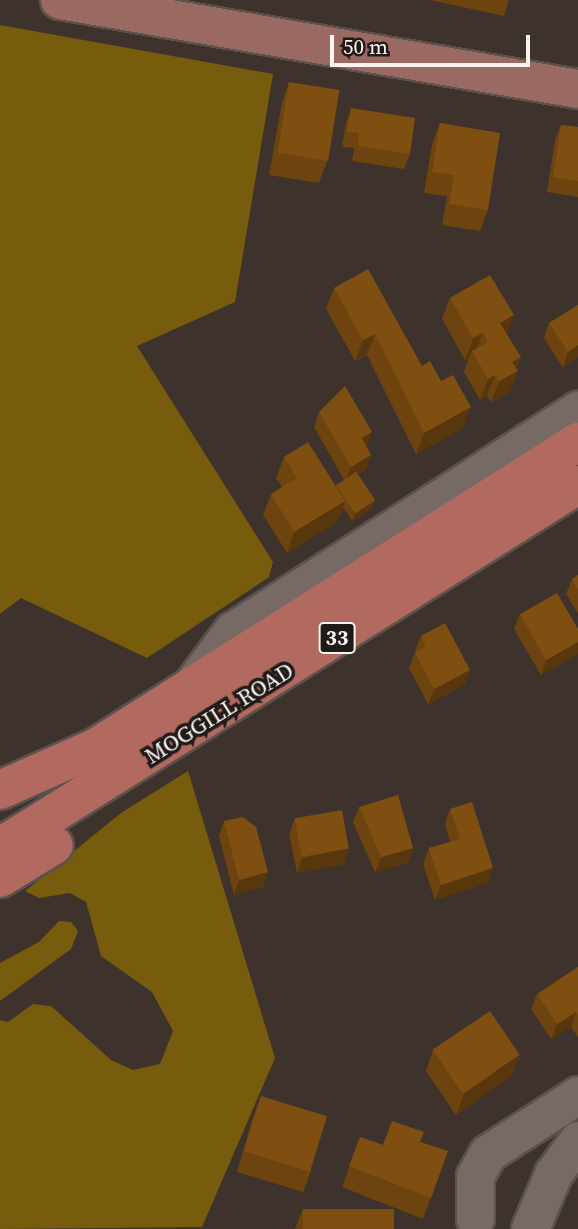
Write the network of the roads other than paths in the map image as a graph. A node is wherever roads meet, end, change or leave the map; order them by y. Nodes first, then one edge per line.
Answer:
1 (60, 0) edge
2 (578, 89) edge
3 (578, 410) edge
4 (578, 442) edge
5 (578, 485) edge
6 (187, 691) junction
7 (0, 790) edge
8 (97, 791) junction
9 (0, 847) edge
10 (0, 878) edge
11 (578, 1095) edge
12 (578, 1140) edge
13 (475, 1219) dead end
14 (530, 1229) edge

1 - 2 main road
3 - 6 street, MOGGILL ROAD
4 - 6 highway, MOGGILL ROAD / 33
5 - 8 highway, MOGGILL ROAD / 33
6 - 7 highway, MOGGILL ROAD / 33
8 - 9 highway, MOGGILL ROAD / 33
8 - 10 highway
11 - 13 street
12 - 14 street

